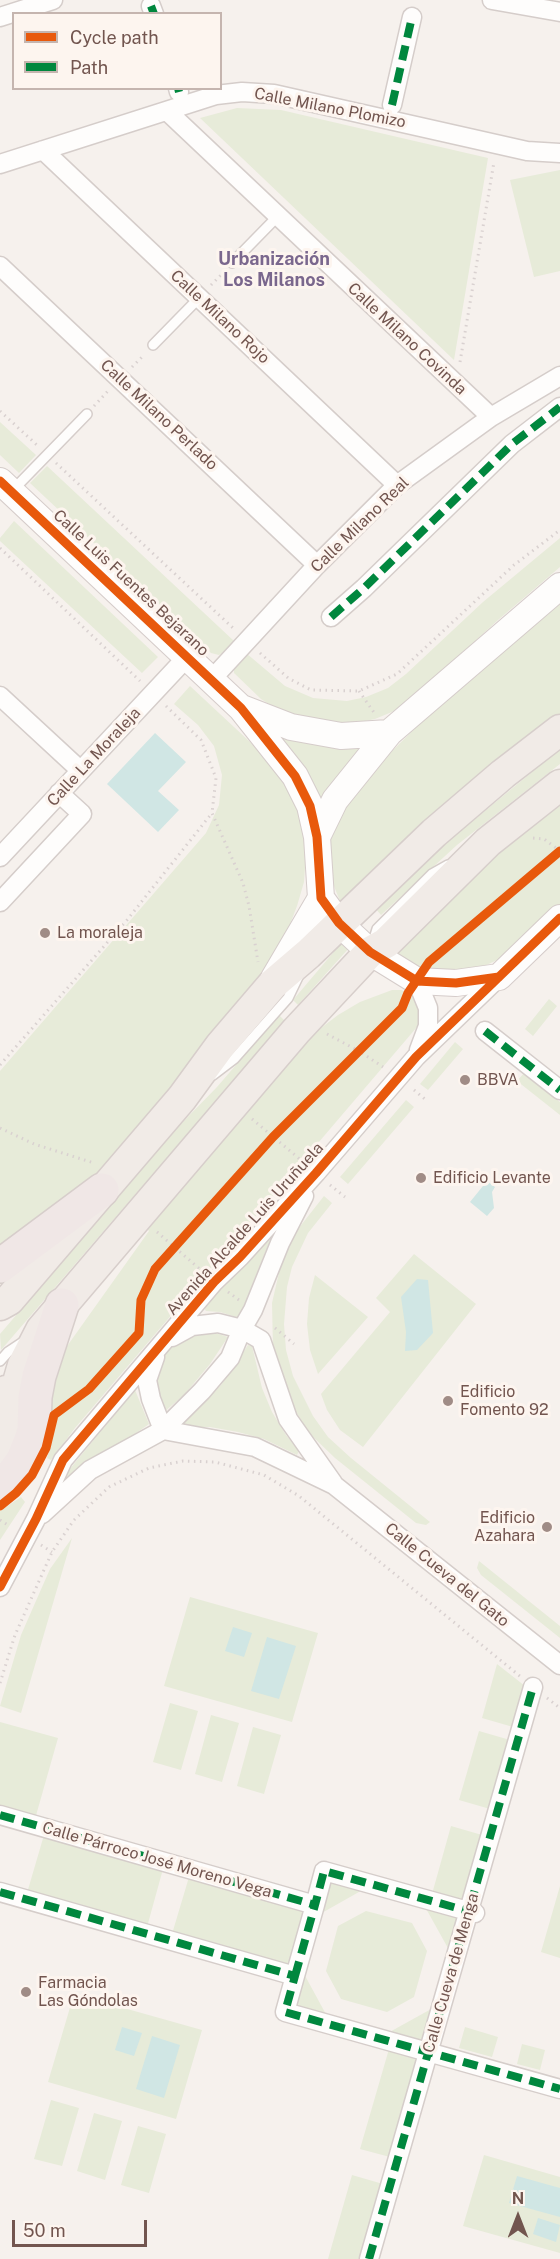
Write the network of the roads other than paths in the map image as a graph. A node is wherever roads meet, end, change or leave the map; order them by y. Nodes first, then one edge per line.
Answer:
1 (53, 0) edge
2 (492, 0) edge
3 (16, 12) edge
4 (560, 12) edge
5 (412, 17) dead end
6 (392, 105) dead end
7 (167, 111) junction
8 (43, 150) junction
9 (560, 153) edge
10 (0, 164) edge
11 (277, 217) junction
12 (232, 263) road end
13 (0, 266) edge
14 (199, 297) junction
15 (153, 345) dead end
16 (560, 376) edge
17 (560, 407) edge
18 (87, 414) dead end
19 (490, 417) junction
20 (397, 484) junction
21 (4, 493) edge
22 (317, 565) junction
23 (560, 586) edge
24 (331, 617) dead end
25 (187, 657) junction
26 (212, 680) junction
27 (0, 696) edge
28 (241, 708) junction
29 (560, 730) edge
30 (389, 733) junction
31 (80, 770) junction
32 (560, 785) edge
33 (59, 793) junction
34 (317, 837) junction
35 (0, 856) edge
36 (321, 898) junction
37 (0, 902) edge
38 (560, 918) edge
39 (339, 923) junction
40 (370, 952) junction
41 (308, 954) junction
42 (499, 977) junction
43 (417, 981) junction
44 (263, 982) junction
45 (486, 1031) dead end
46 (416, 1057) junction
47 (560, 1090) edge
48 (182, 1098) junction
49 (316, 1173) junction
50 (100, 1177) junction
51 (0, 1266) edge
52 (62, 1305) junction
53 (3, 1307) edge
54 (242, 1329) junction
55 (40, 1330) junction
56 (162, 1344) junction
57 (0, 1361) edge
58 (0, 1377) edge
59 (10, 1410) junction
60 (164, 1430) junction
61 (0, 1449) edge
62 (334, 1485) junction
63 (0, 1487) edge
64 (36, 1519) junction
65 (0, 1587) edge
66 (560, 1665) edge
67 (533, 1687) dead end
68 (0, 1815) edge
69 (0, 1892) edge
70 (315, 1905) junction
71 (472, 1912) junction
72 (295, 1976) junction
73 (429, 2052) junction
74 (560, 2089) edge
75 (369, 2259) edge

1 - 3 street
2 - 4 street
5 - 6 street
7 - 8 street, Calle Milano Plomizo
7 - 9 street, Calle Milano Plomizo
7 - 11 street, Calle Milano Covinda
8 - 10 street, Calle Milano Plomizo
8 - 14 street, Calle Milano Rojo
11 - 12 lane
11 - 19 street, Calle Milano Covinda
13 - 22 street, Calle Milano Perlado
14 - 15 lane
14 - 20 street, Calle Milano Rojo
16 - 19 street, Calle Milano Real
17 - 24 street
18 - 21 lane
19 - 20 street, Calle Milano Real
20 - 22 street, Calle Milano Real
21 - 25 street, Calle Luis Fuentes Bejarano
22 - 26 street, Calle Milano Real
23 - 30 street
25 - 26 street, Calle Luis Fuentes Bejarano
25 - 31 street, Calle La Moraleja
26 - 28 street, Calle Luis Fuentes Bejarano
27 - 31 street
28 - 30 street
28 - 34 street, Calle Luis Fuentes Bejarano
29 - 39 main road
30 - 34 street
31 - 33 street, Calle La Moraleja
32 - 40 main road
33 - 35 street, Calle La Moraleja
33 - 37 street
34 - 36 street
36 - 39 street
36 - 44 street
38 - 42 street, Avenida Alcalde Luis Uruñuela
39 - 40 street
39 - 41 main road
40 - 43 street
40 - 52 main road
41 - 44 main road
41 - 48 lane
42 - 43 street
42 - 46 street, Avenida Alcalde Luis Uruñuela
43 - 46 street, Avenida Alcalde Luis Uruñuela
44 - 48 main road
45 - 47 street
46 - 49 street, Avenida Alcalde Luis Uruñuela
48 - 50 main road
49 - 54 street, Avenida Alcalde Luis Uruñuela
49 - 56 street, Avenida Alcalde Luis Uruñuela
50 - 51 highway
50 - 53 main road
52 - 55 main road
52 - 63 highway
54 - 56 street
54 - 60 street, Avenida Alcalde Luis Uruñuela
54 - 62 street
55 - 57 lane
55 - 59 main road
56 - 60 street
56 - 64 street, Avenida Alcalde Luis Uruñuela
58 - 59 main road
59 - 61 main road
60 - 62 street
60 - 64 street, Avenida Alcalde Luis Uruñuela
62 - 66 street, Calle Cueva del Gato
64 - 65 street
67 - 71 street, Calle Cueva de Menga
68 - 70 street, Calle Párroco José Moreno Vega
69 - 72 street
70 - 71 street
70 - 72 street
71 - 73 street, Calle Cueva de Menga
72 - 73 street
73 - 74 street
73 - 75 street, Calle Cueva de Menga

